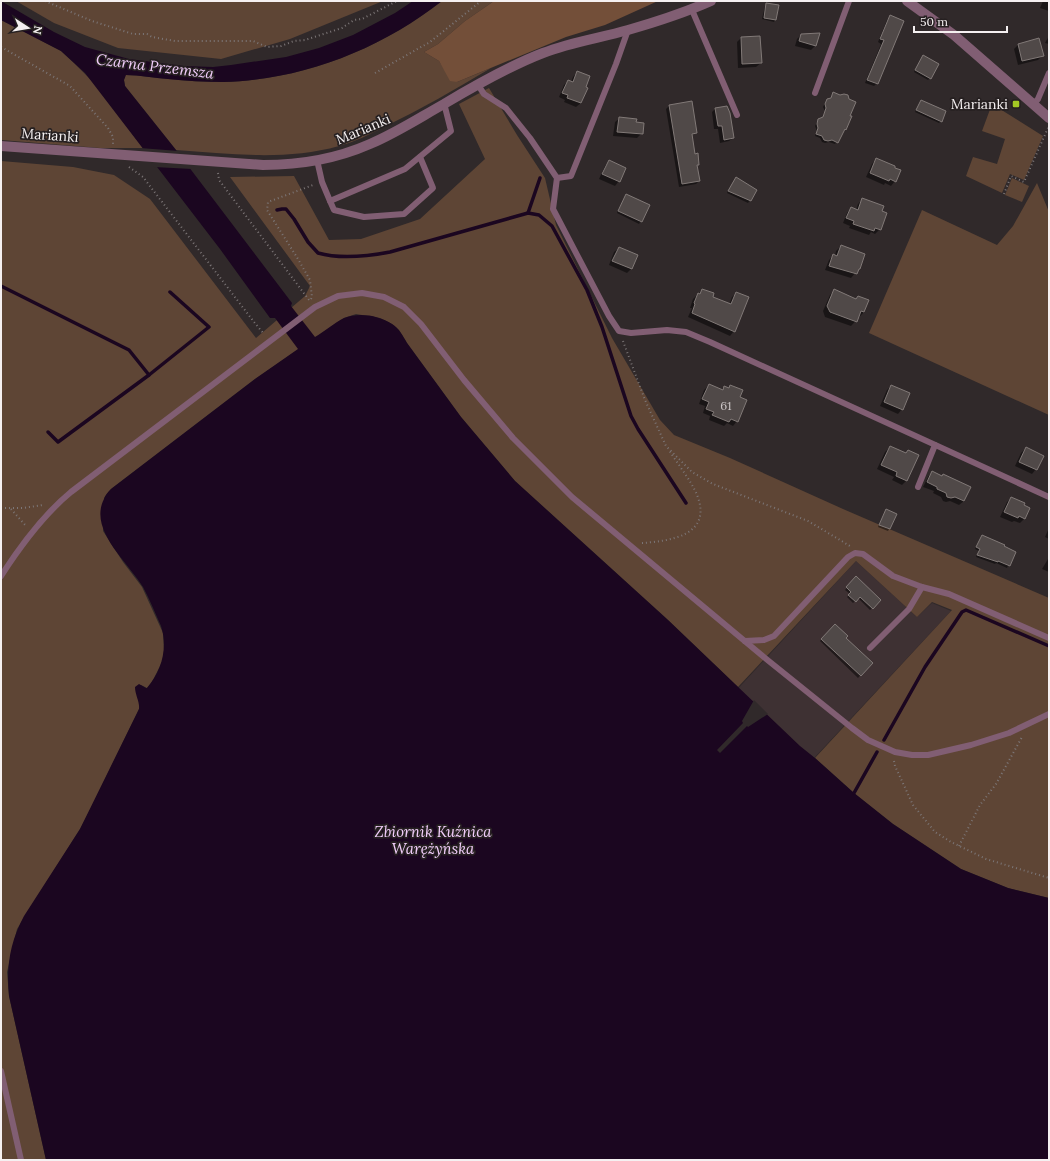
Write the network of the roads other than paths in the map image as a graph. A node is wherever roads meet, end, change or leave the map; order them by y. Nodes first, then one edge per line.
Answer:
1 (711, 1) edge
2 (849, 1) edge
3 (907, 1) edge
4 (692, 10) junction
5 (628, 30) junction
6 (1049, 74) edge
7 (478, 85) junction
8 (815, 93) dead end
9 (444, 104) junction
10 (1033, 105) junction
11 (737, 115) dead end
12 (1049, 118) edge
13 (1, 146) edge
14 (420, 157) junction
15 (317, 160) junction
16 (557, 178) junction
17 (330, 201) junction
18 (936, 445) junction
19 (918, 487) dead end
20 (1049, 497) edge
21 (1, 576) edge
22 (922, 587) junction
23 (1049, 638) edge
24 (745, 641) junction
25 (870, 648) dead end
26 (1049, 714) edge
27 (1, 1071) edge
28 (21, 1160) edge

1 - 4 street, Marianki
2 - 8 lane
3 - 10 street
4 - 5 street, Marianki
4 - 11 lane
5 - 7 street, Marianki
5 - 16 lane
6 - 10 lane
7 - 9 street, Marianki
7 - 16 lane
9 - 14 lane
9 - 15 street, Marianki
10 - 12 street
13 - 15 street, Marianki
14 - 17 lane
14 - 17 lane
15 - 17 lane
16 - 18 lane
18 - 19 lane
18 - 20 lane
21 - 24 lane
22 - 23 lane
22 - 24 lane
22 - 25 lane
24 - 26 lane
27 - 28 lane

